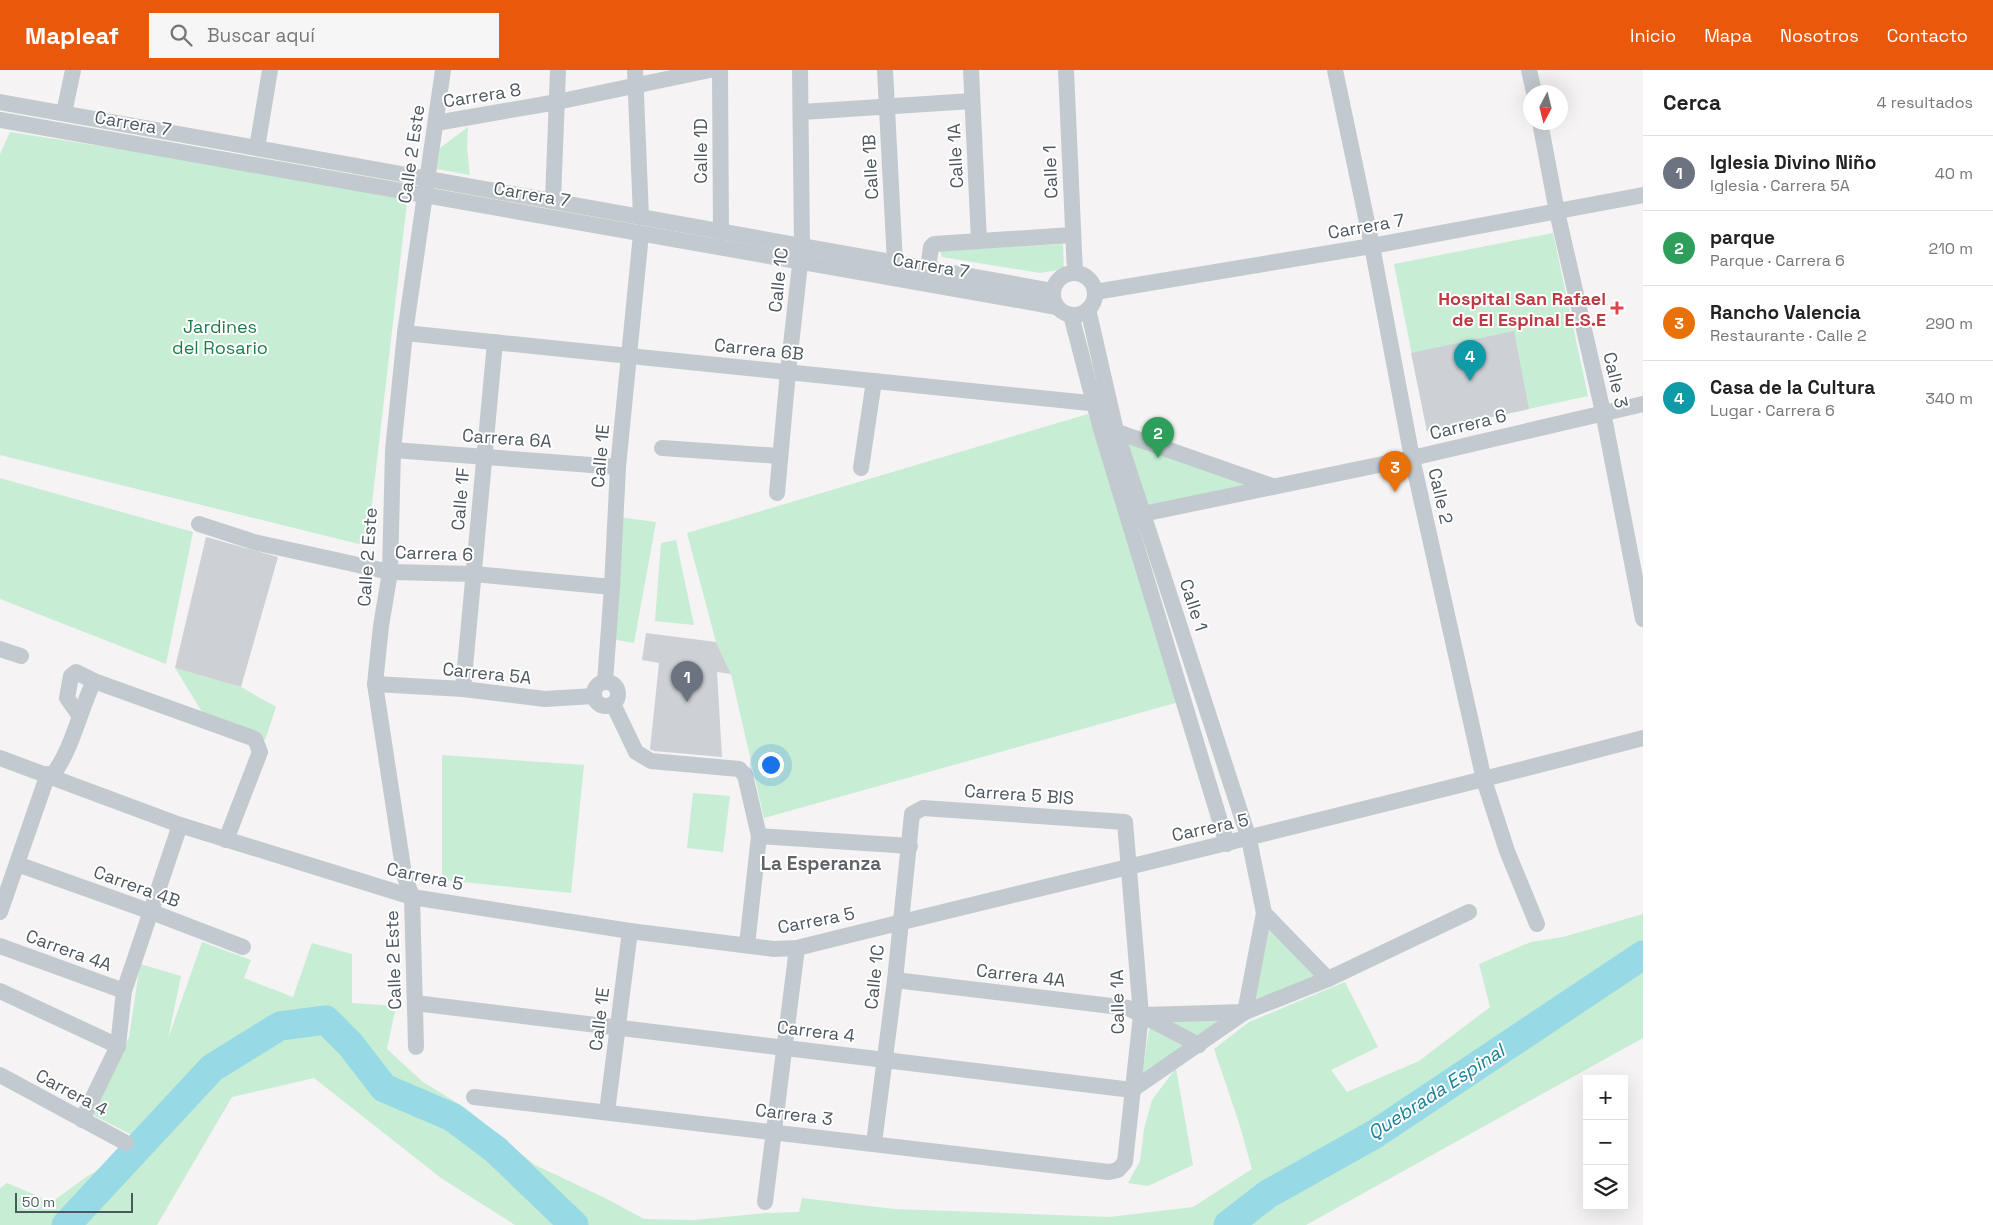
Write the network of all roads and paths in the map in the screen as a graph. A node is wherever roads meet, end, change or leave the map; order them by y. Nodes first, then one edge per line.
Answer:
1 (73, 70) edge
2 (270, 70) edge
3 (443, 70) edge
4 (558, 70) edge
5 (710, 70) edge
6 (720, 70) edge
7 (800, 70) edge
8 (885, 70) edge
9 (971, 70) edge
10 (1066, 70) edge
11 (1335, 70) edge
12 (1530, 70) edge
13 (635, 77) edge
14 (1533, 85) edge
15 (972, 101) junction
16 (557, 102) junction
17 (5, 103) edge
18 (887, 107) junction
19 (802, 112) junction
20 (64, 114) junction
21 (436, 122) junction
22 (1, 123) edge
23 (1542, 130) edge
24 (257, 148) junction
25 (428, 179) junction
26 (1643, 195) edge
27 (425, 196) junction
28 (553, 202) junction
29 (1557, 212) junction
30 (641, 226) junction
31 (721, 232) junction
32 (1072, 235) junction
33 (979, 241) junction
34 (1372, 246) junction
35 (802, 254) junction
36 (895, 263) junction
37 (928, 269) junction
38 (1075, 273) junction
39 (1095, 292) junction
40 (1060, 304) junction
41 (1088, 309) junction
42 (405, 333) junction
43 (495, 342) junction
44 (629, 356) junction
45 (788, 372) junction
46 (874, 381) junction
47 (1643, 404) edge
48 (1102, 405) junction
49 (1603, 412) junction
50 (1108, 428) junction
51 (662, 448) dead end
52 (393, 450) junction
53 (780, 456) junction
54 (484, 457) junction
55 (1412, 458) junction
56 (618, 467) junction
57 (861, 468) dead end
58 (1272, 486) junction
59 (777, 493) dead end
60 (1136, 515) junction
61 (199, 524) dead end
62 (390, 572) junction
63 (474, 574) junction
64 (612, 587) junction
65 (1643, 619) edge
66 (0, 649) edge
67 (21, 656) dead end
68 (94, 681) junction
69 (605, 682) junction
70 (375, 684) junction
71 (463, 689) junction
72 (594, 696) junction
73 (613, 704) junction
74 (79, 715) junction
75 (1643, 738) edge
76 (0, 758) edge
77 (50, 775) junction
78 (1484, 780) junction
79 (912, 814) joint
80 (1125, 822) joint
81 (180, 825) junction
82 (760, 836) junction
83 (1249, 839) junction
84 (226, 840) junction
85 (1227, 844) junction
86 (910, 846) junction
87 (17, 864) junction
88 (1128, 865) junction
89 (412, 896) junction
90 (149, 911) junction
91 (0, 912) edge
92 (1468, 912) dead end
93 (1264, 913) junction
94 (900, 922) junction
95 (1537, 924) dead end
96 (630, 931) junction
97 (0, 946) edge
98 (747, 946) junction
99 (243, 947) dead end
100 (797, 948) junction
101 (1328, 979) junction
102 (895, 980) junction
103 (0, 990) edge
104 (124, 991) junction
105 (415, 1003) junction
106 (1245, 1012) junction
107 (1141, 1015) junction
108 (618, 1028) junction
109 (1199, 1045) junction
110 (118, 1046) junction
111 (416, 1047) dead end
112 (784, 1048) junction
113 (885, 1060) junction
114 (0, 1076) edge
115 (1132, 1090) junction
116 (474, 1097) dead end
117 (607, 1112) junction
118 (82, 1120) junction
119 (774, 1131) junction
120 (126, 1142) dead end
121 (874, 1143) junction
122 (1109, 1172) joint
123 (765, 1202) dead end

1 - 20 street
2 - 24 street
3 - 21 street, Calle 2 Este
4 - 16 street
5 - 13 street, Carrera 8
6 - 31 street, Calle 1D
7 - 19 street, Calle 1C
8 - 18 street, Calle 1B
9 - 15 street, Calle 1A
10 - 32 street, Calle 1
11 - 34 street, Calle 2
12 - 14 street
13 - 16 street, Carrera 8
13 - 30 street, Calle 1E
15 - 18 street
15 - 33 street, Calle 1A
16 - 21 street, Carrera 8
16 - 28 street
17 - 20 street, Carrera 7
17 - 22 street
18 - 19 street
18 - 36 street, Calle 1B
19 - 35 street, Calle 1C
20 - 24 street, Carrera 7
21 - 25 street, Calle 2 Este
22 - 27 street, Carrera 7
23 - 29 street, Calle 3
24 - 25 street, Carrera 7
25 - 27 street, Calle 2 Este
25 - 28 street, Carrera 7
26 - 29 street, Carrera 7
27 - 30 street, Carrera 7
27 - 42 street, Calle 2 Este
28 - 30 street, Carrera 7
29 - 34 street, Carrera 7
29 - 49 street, Calle 3
30 - 31 street, Carrera 7
30 - 35 street, Carrera 7
30 - 44 street, Calle 1E
31 - 35 street, Carrera 7
32 - 33 street
32 - 38 street, Calle 1
33 - 37 street
34 - 39 street, Carrera 7
34 - 55 street, Calle 2
35 - 36 street, Carrera 7
35 - 40 street, Carrera 7
35 - 45 street, Calle 1C
36 - 37 street, Carrera 7
37 - 40 street, Carrera 7
38 - 39 street
38 - 40 street
39 - 41 street
40 - 41 street
40 - 48 street, Calle 1
41 - 48 street, Calle 1
42 - 43 street, Carrera 6B
42 - 52 street, Calle 2 Este
43 - 44 street, Carrera 6B
43 - 54 street, Calle 1F
44 - 45 street, Carrera 6B
44 - 56 street, Calle 1E
45 - 46 street, Carrera 6B
45 - 53 street, Calle 1C
46 - 48 street, Carrera 6B
46 - 57 street
47 - 49 street, Carrera 6
48 - 50 street, Calle 1
49 - 55 street, Carrera 6
49 - 65 street, Calle 3
50 - 58 street
50 - 60 street, Calle 1
51 - 53 street
52 - 54 street, Carrera 6A
52 - 62 street, Calle 2 Este
53 - 59 street, Calle 1C
54 - 56 street, Carrera 6A
54 - 63 street, Calle 1F
55 - 58 street, Carrera 6
55 - 78 street, Calle 2
56 - 64 street, Calle 1E
58 - 60 street, Carrera 6
60 - 83 street, Calle 1
60 - 85 street, Calle 1
61 - 62 street, Carrera 6
62 - 63 street, Carrera 6
62 - 70 street, Calle 2 Este
63 - 64 street, Carrera 6
63 - 71 street, Calle 1F
64 - 69 street, Calle 1E
66 - 67 street
68 - 74 street
68 - 74 street
68 - 84 street
69 - 72 street
69 - 73 street
70 - 71 street, Carrera 5A
70 - 89 street, Calle 2 Este
71 - 72 street, Carrera 5A
72 - 73 street
73 - 82 street
74 - 77 street
75 - 78 street, Carrera 5
76 - 77 street, Carrera 5
77 - 81 street, Carrera 5
77 - 87 street
78 - 83 street, Carrera 5
78 - 95 street, Calle 2
79 - 80 street, Carrera 5 BIS
79 - 86 street, Calle 1C
80 - 88 street, Calle 1A
81 - 84 street, Carrera 5
81 - 90 street
82 - 86 street
82 - 98 street
83 - 85 street, Carrera 5
83 - 93 street, Calle 1
84 - 89 street, Carrera 5
85 - 88 street, Carrera 5
86 - 94 street, Calle 1C
87 - 90 street, Carrera 4B
87 - 91 street
88 - 94 street, Carrera 5
88 - 107 street, Calle 1A
89 - 96 street, Carrera 5
89 - 105 street, Calle 2 Este
90 - 99 street, Carrera 4B
90 - 104 street
92 - 101 street
93 - 101 street
93 - 106 street, Calle 1
94 - 100 street, Carrera 5
94 - 102 street, Calle 1C
96 - 98 street, Carrera 5
96 - 108 street, Calle 1E
97 - 104 street, Carrera 4A
98 - 100 street, Carrera 5
100 - 112 street
101 - 106 street
102 - 107 street, Carrera 4A
102 - 113 street, Calle 1C
103 - 110 street
104 - 110 street
105 - 108 street, Carrera 4
105 - 111 street, Calle 2 Este
106 - 107 street, Carrera 4A
106 - 109 street
107 - 109 street, Carrera 4A
107 - 115 street, Calle 1A
108 - 112 street, Carrera 4
108 - 117 street, Calle 1E
109 - 115 street
110 - 118 street
112 - 113 street, Carrera 4
112 - 119 street
113 - 115 street, Carrera 4
113 - 121 street, Calle 1C
114 - 118 street, Carrera 4
115 - 122 street, Calle 1A
116 - 117 street, Carrera 3
117 - 119 street, Carrera 3
118 - 120 street, Carrera 4
119 - 121 street, Carrera 3
119 - 123 street
121 - 122 street, Carrera 3

